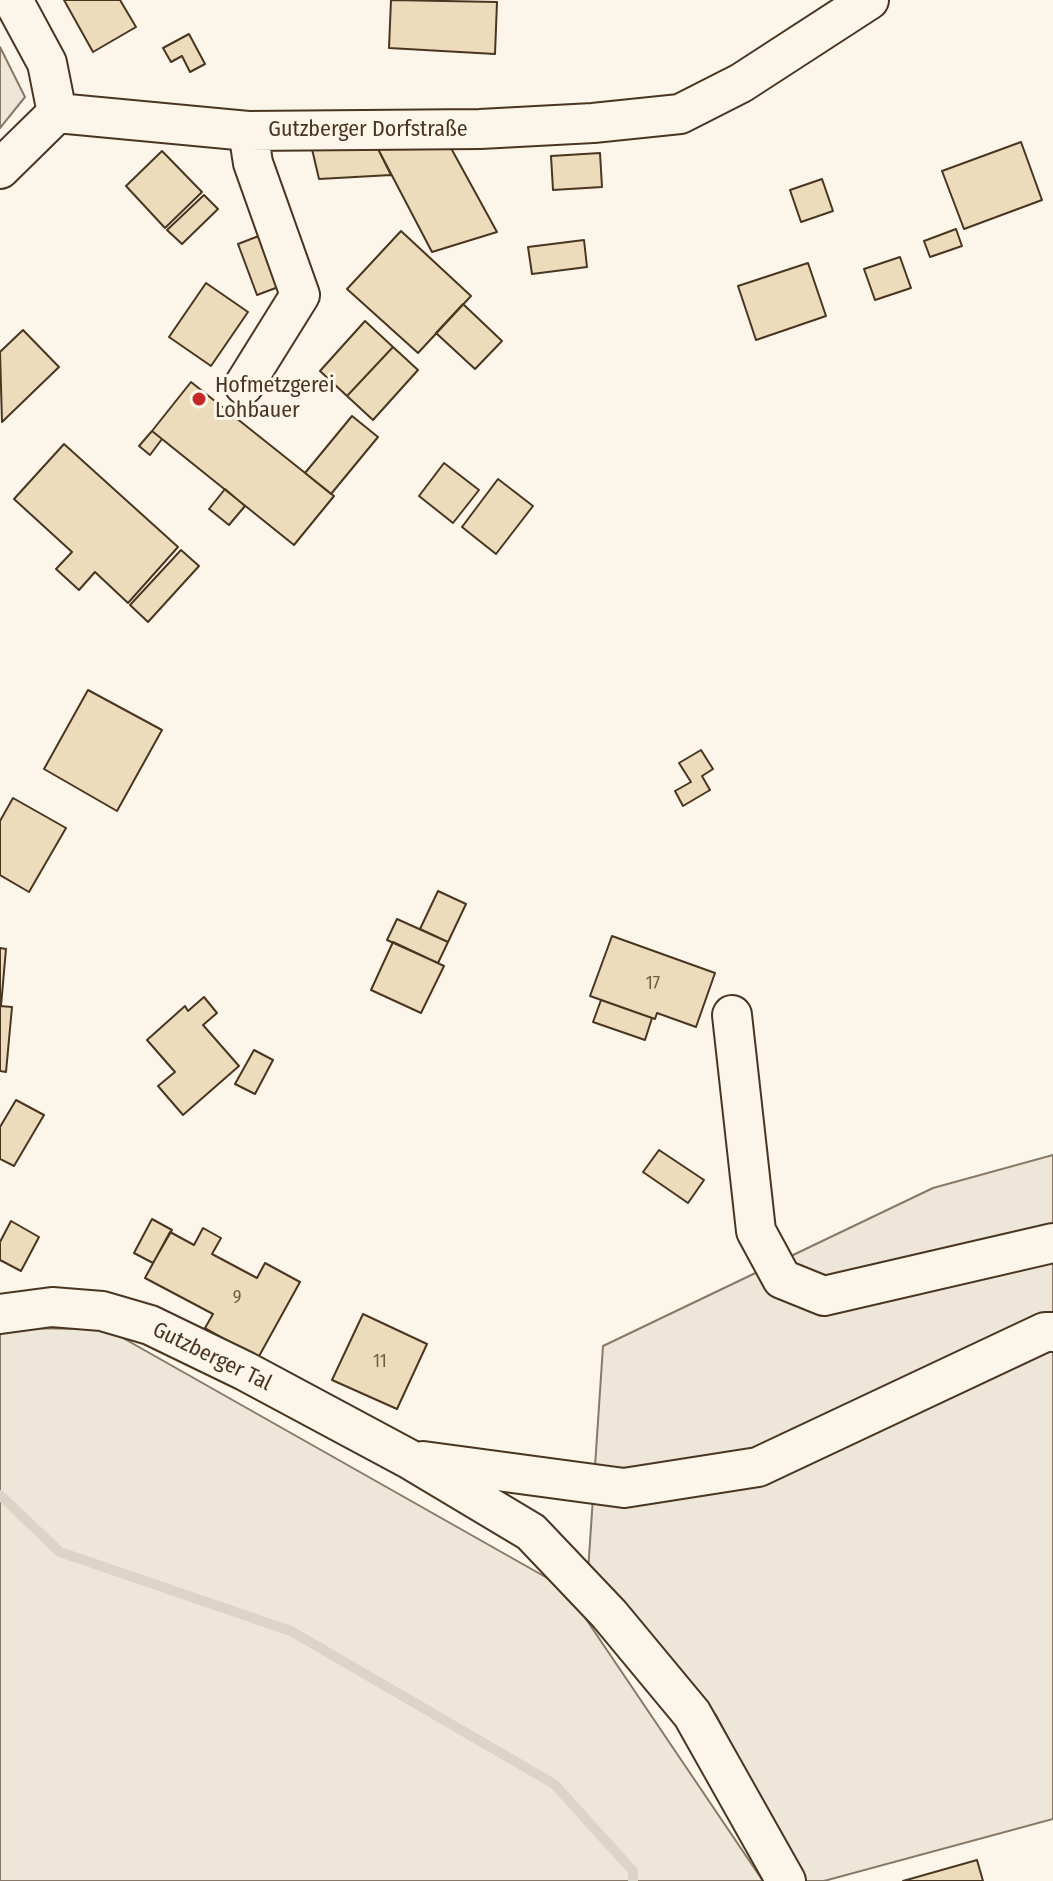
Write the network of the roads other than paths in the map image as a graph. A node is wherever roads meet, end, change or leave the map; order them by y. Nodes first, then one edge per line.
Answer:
1 (13, 0) edge
2 (869, 0) edge
3 (57, 113) junction
4 (248, 131) junction
5 (0, 169) edge
6 (244, 385) dead end
7 (732, 1015) dead end
8 (1053, 1243) edge
9 (0, 1314) edge
10 (1053, 1332) edge
11 (409, 1459) junction
12 (786, 1881) edge

1 - 3 street
2 - 4 street, Gutzberger Dorfstraße
3 - 4 street, Gutzberger Dorfstraße
3 - 5 street
4 - 6 street
7 - 8 street
9 - 11 street, Gutzberger Tal
10 - 11 street
11 - 12 street, Gutzberger Tal

